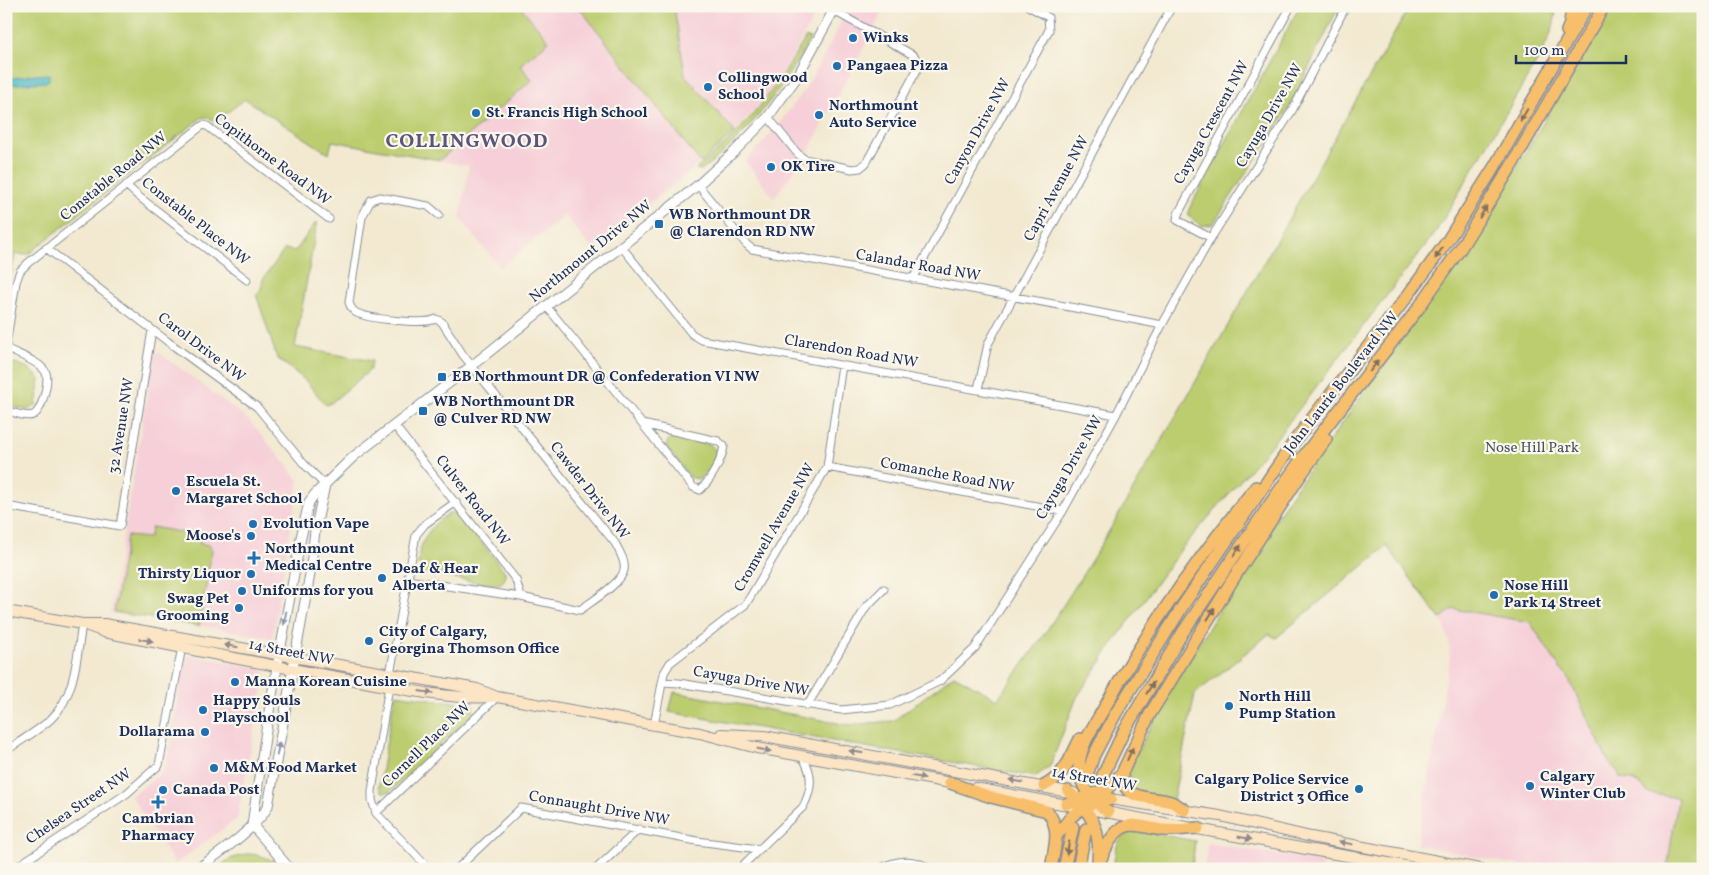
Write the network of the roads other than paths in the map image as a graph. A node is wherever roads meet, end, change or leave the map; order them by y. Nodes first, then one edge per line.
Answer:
1 (825, 6) edge
2 (1028, 6) edge
3 (1172, 6) edge
4 (1292, 6) edge
5 (1346, 6) edge
6 (1572, 6) edge
7 (1587, 6) edge
8 (1604, 6) edge
9 (835, 8) edge
10 (1548, 73) junction
11 (768, 117) junction
12 (199, 126) joint
13 (126, 185) junction
14 (698, 185) junction
15 (439, 215) dead end
16 (329, 219) dead end
17 (1211, 238) junction
18 (621, 246) junction
19 (46, 248) junction
20 (913, 279) junction
21 (247, 280) dead end
22 (1013, 297) junction
23 (546, 306) junction
24 (1162, 325) junction
25 (152, 330) junction
26 (6, 347) edge
27 (472, 365) junction
28 (842, 365) junction
29 (978, 389) junction
30 (1344, 405) junction
31 (6, 410) edge
32 (1116, 415) junction
33 (642, 424) junction
34 (394, 425) junction
35 (1296, 439) junction
36 (826, 467) junction
37 (325, 485) junction
38 (456, 502) junction
39 (6, 506) edge
40 (1063, 511) junction
41 (407, 580) junction
42 (884, 589) dead end
43 (521, 597) junction
44 (6, 610) edge
45 (82, 624) junction
46 (182, 647) junction
47 (279, 655) junction
48 (294, 658) junction
49 (1130, 660) junction
50 (277, 666) junction
51 (292, 669) junction
52 (390, 674) junction
53 (662, 682) junction
54 (389, 686) junction
55 (497, 697) junction
56 (807, 706) junction
57 (654, 725) junction
58 (700, 733) junction
59 (6, 751) edge
60 (802, 757) junction
61 (1122, 773) junction
62 (1087, 775) dead end
63 (1102, 777) dead end
64 (950, 783) junction
65 (1044, 786) junction
66 (1068, 791) junction
67 (1111, 799) joint
68 (1094, 800) junction
69 (1075, 804) junction
70 (1185, 810) junction
71 (1108, 812) junction
72 (376, 813) junction
73 (252, 825) junction
74 (1072, 827) dead end
75 (1198, 828) junction
76 (639, 829) junction
77 (1086, 829) dead end
78 (1057, 835) junction
79 (759, 849) junction
80 (1381, 850) junction
81 (1379, 865) edge
82 (747, 866) edge
83 (1097, 868) edge
84 (13, 869) edge
85 (197, 869) edge
86 (290, 869) edge
87 (429, 869) edge
88 (457, 869) edge
89 (596, 869) edge
90 (738, 869) edge
91 (879, 869) edge
92 (930, 869) edge
93 (1051, 869) edge
94 (1064, 869) edge
95 (1078, 869) edge
96 (1423, 869) edge
97 (1480, 869) edge

1 - 9 street
2 - 20 street, Canyon Drive NW
3 - 22 street, Capri Avenue NW
4 - 17 street, Cayuga Crescent NW
5 - 17 street, Cayuga Drive NW
6 - 10 main road
7 - 10 main road, John Laurie Boulevard NW
30 -> 8 main road, John Laurie Boulevard NW
9 - 11 street, Northmount Drive NW
9 - 11 street
10 -> 35 main road, John Laurie Boulevard NW
11 - 14 street, Northmount Drive NW
12 - 13 street, Constable Road NW
12 - 16 street, Copithorne Road NW
13 - 19 street, Constable Road NW
13 - 21 street, Constable Place NW
14 - 18 street, Northmount Drive NW
14 - 20 street, Calandar Road NW
15 - 27 street
17 - 24 street, Cayuga Drive NW
18 - 23 street, Northmount Drive NW
18 - 28 street, Clarendon Road NW
19 - 25 street, Carol Drive NW
19 - 26 street, Constable Road NW
20 - 22 street, Calandar Road NW
22 - 24 street, Calandar Road NW
22 - 29 street, Capri Avenue NW
23 - 27 street, Northmount Drive NW
23 - 33 street
24 - 32 street, Cayuga Drive NW
25 - 37 street, Carol Drive NW
25 - 39 street, 32 Avenue NW
26 - 31 street
27 - 34 street, Northmount Drive NW
27 - 43 street, Cawder Drive NW
28 - 29 street, Clarendon Road NW
28 - 36 street, Cromwell Avenue NW
29 - 32 street, Clarendon Road NW
61 -> 30 main road
63 -> 30 main road, John Laurie Boulevard NW
32 - 40 street, Cayuga Drive NW
33 - 33 street
34 - 37 street, Northmount Drive NW
34 - 38 street, Culver Road NW
35 - 49 main road
35 - 62 main road, John Laurie Boulevard NW
36 - 40 street, Comanche Road NW
36 - 53 street, Cromwell Avenue NW
37 -> 47 street, Northmount Drive NW
37 - 48 street, Northmount Drive NW
38 - 41 street
38 - 43 street, Culver Road NW
40 - 56 street, Cayuga Drive NW
41 - 43 street, Cawder Drive NW
41 - 52 street
42 - 56 street
44 - 45 main road, 14 Street NW
45 -> 46 main road, 14 Street NW
47 -> 45 main road, 14 Street NW
45 - 59 street
46 - 50 main road, 14 Street NW
46 - 84 street, Chelsea Street NW
47 - 48 main road, 14 Street NW
47 - 50 street, Northmount Drive NW
48 - 51 street, Northmount Drive NW
48 - 52 main road, 14 Street NW
49 - 65 main road
49 - 68 main road
50 - 51 main road, 14 Street NW
50 - 73 street, Northmount Drive NW
51 - 54 main road, 14 Street NW
73 -> 51 street, Northmount Drive NW
52 - 55 main road, 14 Street NW
53 - 56 street, Cayuga Drive NW
53 - 57 street, Cromwell Avenue NW
54 -> 55 main road, 14 Street NW
54 - 72 street
55 - 57 main road, 14 Street NW
55 - 72 street, Cornell Place NW
57 - 58 main road, 14 Street NW
58 -> 60 main road, 14 Street NW
65 -> 58 main road, 14 Street NW
60 -> 64 main road, 14 Street NW
60 - 79 street
61 - 68 main road
61 - 70 main road
64 - 69 main road, 14 Street NW
64 - 78 main road
65 - 66 main road, 14 Street NW
66 - 68 main road, 14 Street NW
66 - 69 main road
67 - 68 main road
67 - 70 main road, 14 Street NW
68 - 69 main road
68 - 71 main road
69 - 71 main road, 14 Street NW
69 - 78 main road
69 - 83 main road
80 -> 70 main road, 14 Street NW
71 - 75 main road, 14 Street NW
72 - 87 street
73 - 85 street
73 - 86 street
74 -> 94 main road
75 -> 81 main road, 14 Street NW
75 - 83 main road
76 - 79 street, Connaught Drive NW
76 - 88 street, Connaught Drive NW
76 - 89 street
77 - 95 main road
78 - 93 main road
79 - 82 street
80 - 81 street
80 - 97 main road, 14 Street NW
81 - 96 main road, 14 Street NW
82 - 90 street
91 - 92 street

